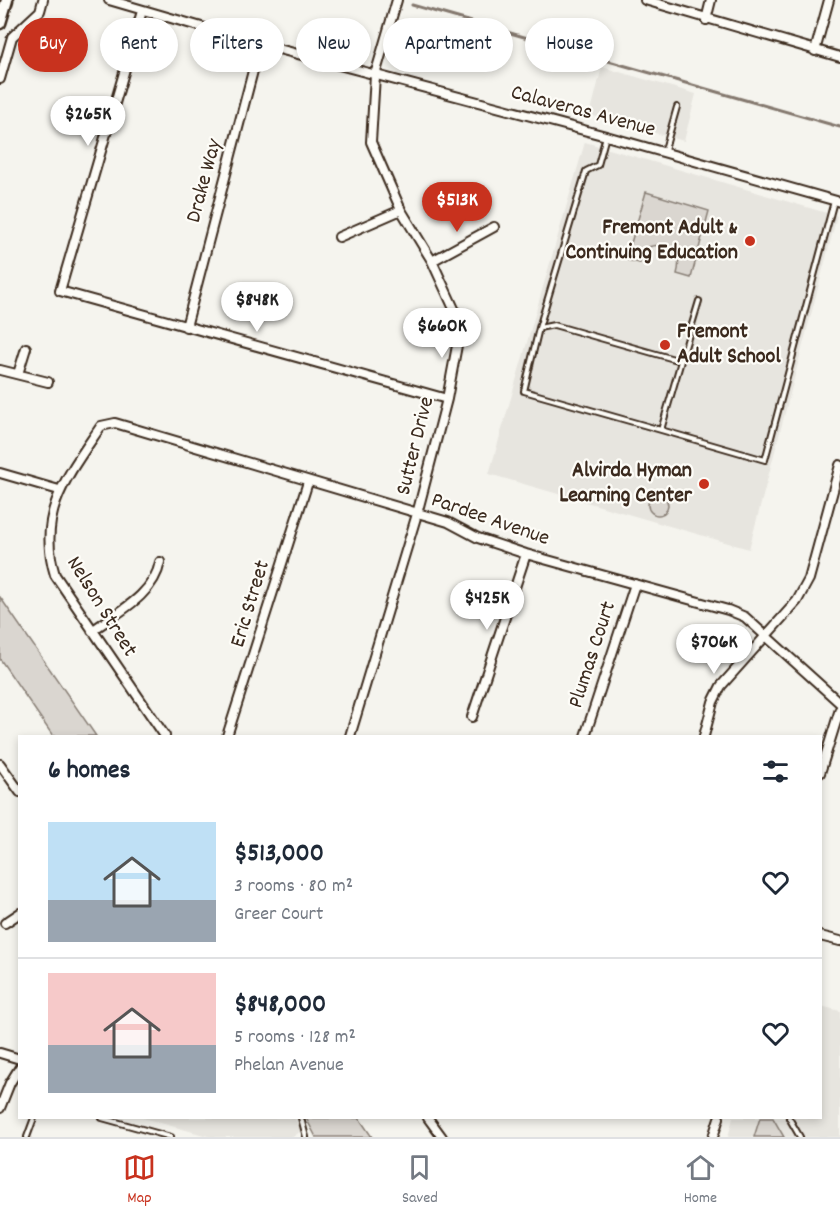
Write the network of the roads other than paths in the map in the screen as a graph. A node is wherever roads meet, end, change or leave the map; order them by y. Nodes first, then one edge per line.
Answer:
1 (6, 0) edge
2 (43, 0) edge
3 (109, 0) edge
4 (397, 0) edge
5 (645, 0) edge
6 (711, 0) edge
7 (829, 0) edge
8 (142, 11) junction
9 (706, 20) junction
10 (0, 23) edge
11 (190, 24) edge
12 (284, 50) edge
13 (814, 51) junction
14 (840, 57) edge
15 (253, 72) edge
16 (375, 75) junction
17 (0, 79) edge
18 (677, 107) dead end
19 (606, 136) junction
20 (664, 153) junction
21 (837, 202) edge
22 (401, 210) junction
23 (494, 227) dead end
24 (339, 237) dead end
25 (432, 261) junction
26 (699, 301) dead end
27 (186, 327) junction
28 (539, 328) junction
29 (26, 348) dead end
30 (681, 362) junction
31 (0, 370) edge
32 (18, 374) junction
33 (48, 382) dead end
34 (447, 399) junction
35 (101, 426) joint
36 (661, 430) junction
37 (840, 465) edge
38 (0, 473) edge
39 (308, 482) junction
40 (58, 490) junction
41 (417, 514) junction
42 (526, 554) junction
43 (160, 562) dead end
44 (635, 585) junction
45 (92, 631) junction
46 (766, 637) junction
47 (840, 704) edge
48 (840, 709) edge
49 (472, 717) dead end
50 (164, 735) edge
51 (227, 735) edge
52 (350, 735) edge
53 (585, 735) edge
54 (704, 735) edge
55 (0, 764) edge
56 (822, 767) edge
57 (18, 789) edge
58 (18, 914) edge
59 (5, 923) dead end
60 (822, 936) edge
61 (840, 941) edge
62 (0, 1053) edge
63 (18, 1058) edge
64 (18, 1070) edge
65 (0, 1108) edge
66 (34, 1119) edge
67 (106, 1119) edge
68 (301, 1119) edge
69 (429, 1119) edge
70 (719, 1119) edge
71 (790, 1119) edge
72 (27, 1137) edge
73 (171, 1137) edge
74 (306, 1137) edge
75 (442, 1137) edge
76 (713, 1137) edge
77 (800, 1137) edge

1 - 10 main road
2 - 17 street
3 - 8 street, Calaveras Avenue
4 - 16 street, Sutter Drive
5 - 9 street
6 - 9 street
7 - 13 street
8 - 11 street, Calaveras Avenue
8 - 27 street
9 - 13 street
12 - 16 street, Calaveras Avenue
13 - 14 street
15 - 27 street, Drake Way
16 - 19 street, Calaveras Avenue
16 - 22 street, Sutter Drive
18 - 20 lane
19 - 20 street, Calaveras Avenue
19 - 28 lane
20 - 21 street, Calaveras Avenue
21 - 36 lane
22 - 24 street
22 - 25 street, Sutter Drive
23 - 25 street
25 - 34 street, Sutter Drive
26 - 30 lane
27 - 34 street
28 - 30 lane
28 - 36 lane
29 - 32 street
30 - 36 lane
31 - 32 street
32 - 33 street
34 - 41 street, Sutter Drive
35 - 39 street, Pardee Avenue
35 - 40 street, Nelson Street
37 - 46 street
38 - 40 street
39 - 41 street, Pardee Avenue
39 - 51 street, Eric Street
40 - 45 street, Nelson Street
41 - 42 street, Pardee Avenue
41 - 52 street, Sutter Drive
42 - 44 street, Pardee Avenue
42 - 49 street
43 - 45 street
44 - 46 street, Pardee Avenue
44 - 53 street, Plumas Court
45 - 50 street, Nelson Street
46 - 47 street, Pardee Avenue
46 - 54 street
48 - 56 street
55 - 57 street
58 - 59 street
60 - 61 street
62 - 63 street
64 - 65 street
66 - 72 lane
67 - 73 lane
68 - 74 lane
69 - 75 street
70 - 76 street
71 - 77 lane

